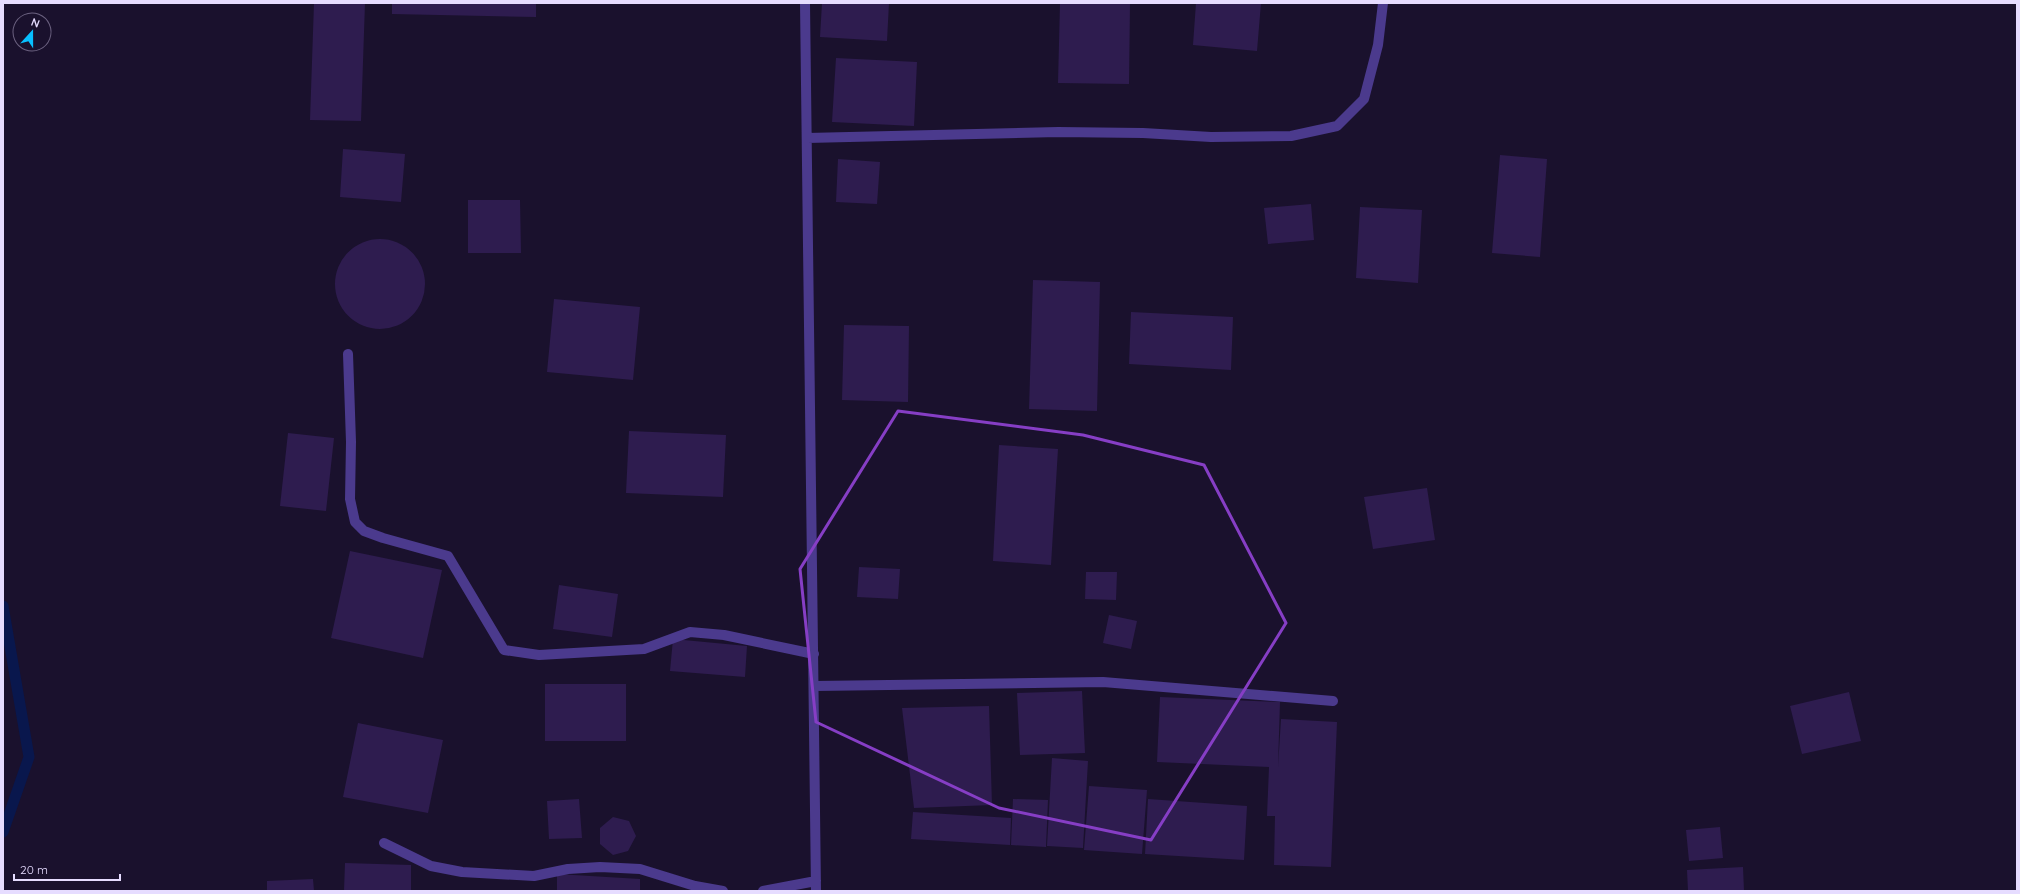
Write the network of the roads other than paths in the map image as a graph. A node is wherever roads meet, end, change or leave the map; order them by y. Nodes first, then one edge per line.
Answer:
1 (805, 3) edge
2 (1382, 3) edge
3 (807, 138) junction
4 (348, 354) dead end
5 (814, 654) junction
6 (815, 686) junction
7 (1334, 701) dead end
8 (384, 843) dead end
9 (816, 886) edge
10 (723, 891) edge
11 (763, 891) edge

1 - 3 street
2 - 3 street
3 - 5 street
4 - 5 street
5 - 6 street
6 - 7 street
6 - 9 street
8 - 10 street
9 - 11 street

